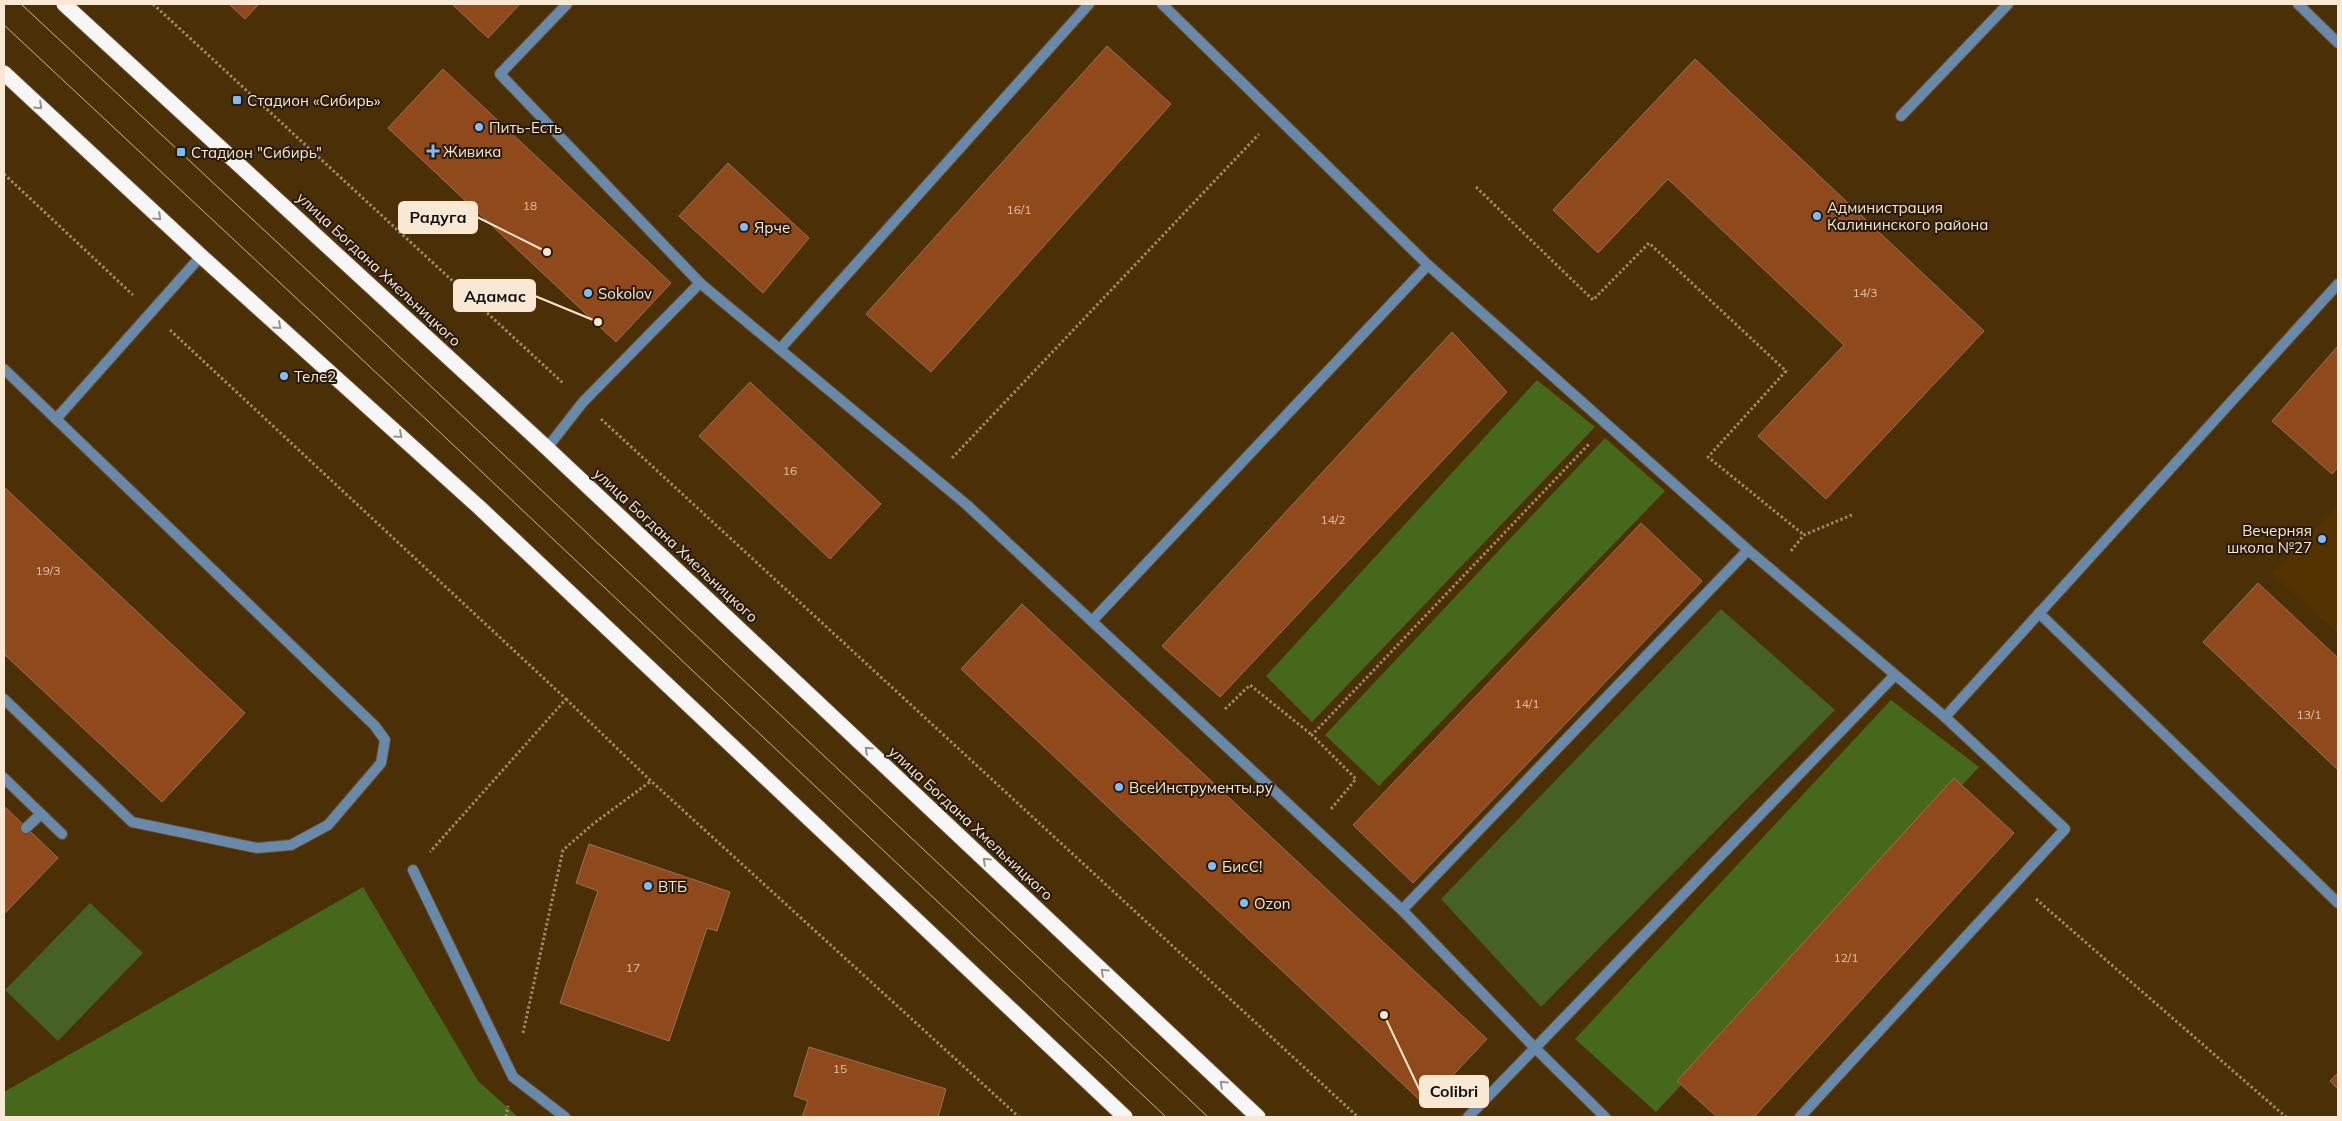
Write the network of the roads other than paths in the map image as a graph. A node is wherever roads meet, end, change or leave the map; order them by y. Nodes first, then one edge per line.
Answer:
1 (64, 4) edge
2 (567, 4) edge
3 (1089, 4) edge
4 (1162, 4) edge
5 (2008, 4) edge
6 (2298, 4) edge
7 (2338, 43) edge
8 (4, 73) edge
9 (1901, 116) dead end
10 (201, 256) junction
11 (1428, 265) junction
12 (700, 283) junction
13 (2338, 284) edge
14 (780, 349) junction
15 (4, 369) edge
16 (56, 419) junction
17 (547, 448) junction
18 (1748, 550) junction
19 (2039, 613) junction
20 (1092, 621) junction
21 (1894, 676) junction
22 (4, 699) edge
23 (1945, 717) junction
24 (4, 778) edge
25 (41, 814) junction
26 (26, 828) dead end
27 (62, 834) dead end
28 (413, 870) road end
29 (2338, 903) edge
30 (1402, 910) junction
31 (1535, 1048) junction
32 (565, 1117) edge
33 (1124, 1117) edge
34 (1258, 1117) edge
35 (1468, 1117) edge
36 (1605, 1117) edge
37 (1800, 1117) edge

1 - 17 highway, улица Богдана Хмельницкого
2 - 12 lane
3 - 14 lane
4 - 11 lane
5 - 9 lane
6 - 7 lane
8 -> 10 highway
10 - 16 lane
10 -> 33 highway
11 - 18 lane
11 - 20 lane
12 - 14 lane
12 - 17 lane
13 - 19 lane
14 - 20 lane
15 - 16 lane
16 - 22 lane
34 -> 17 highway, улица Богдана Хмельницкого
18 - 21 lane
18 - 30 lane
19 - 23 lane
19 - 29 lane
20 - 30 lane
21 - 23 lane
21 - 31 lane
23 - 37 lane
24 - 25 lane
25 - 26 lane
25 - 27 lane
28 - 32 lane
30 - 31 lane
31 - 35 lane
31 - 36 lane

